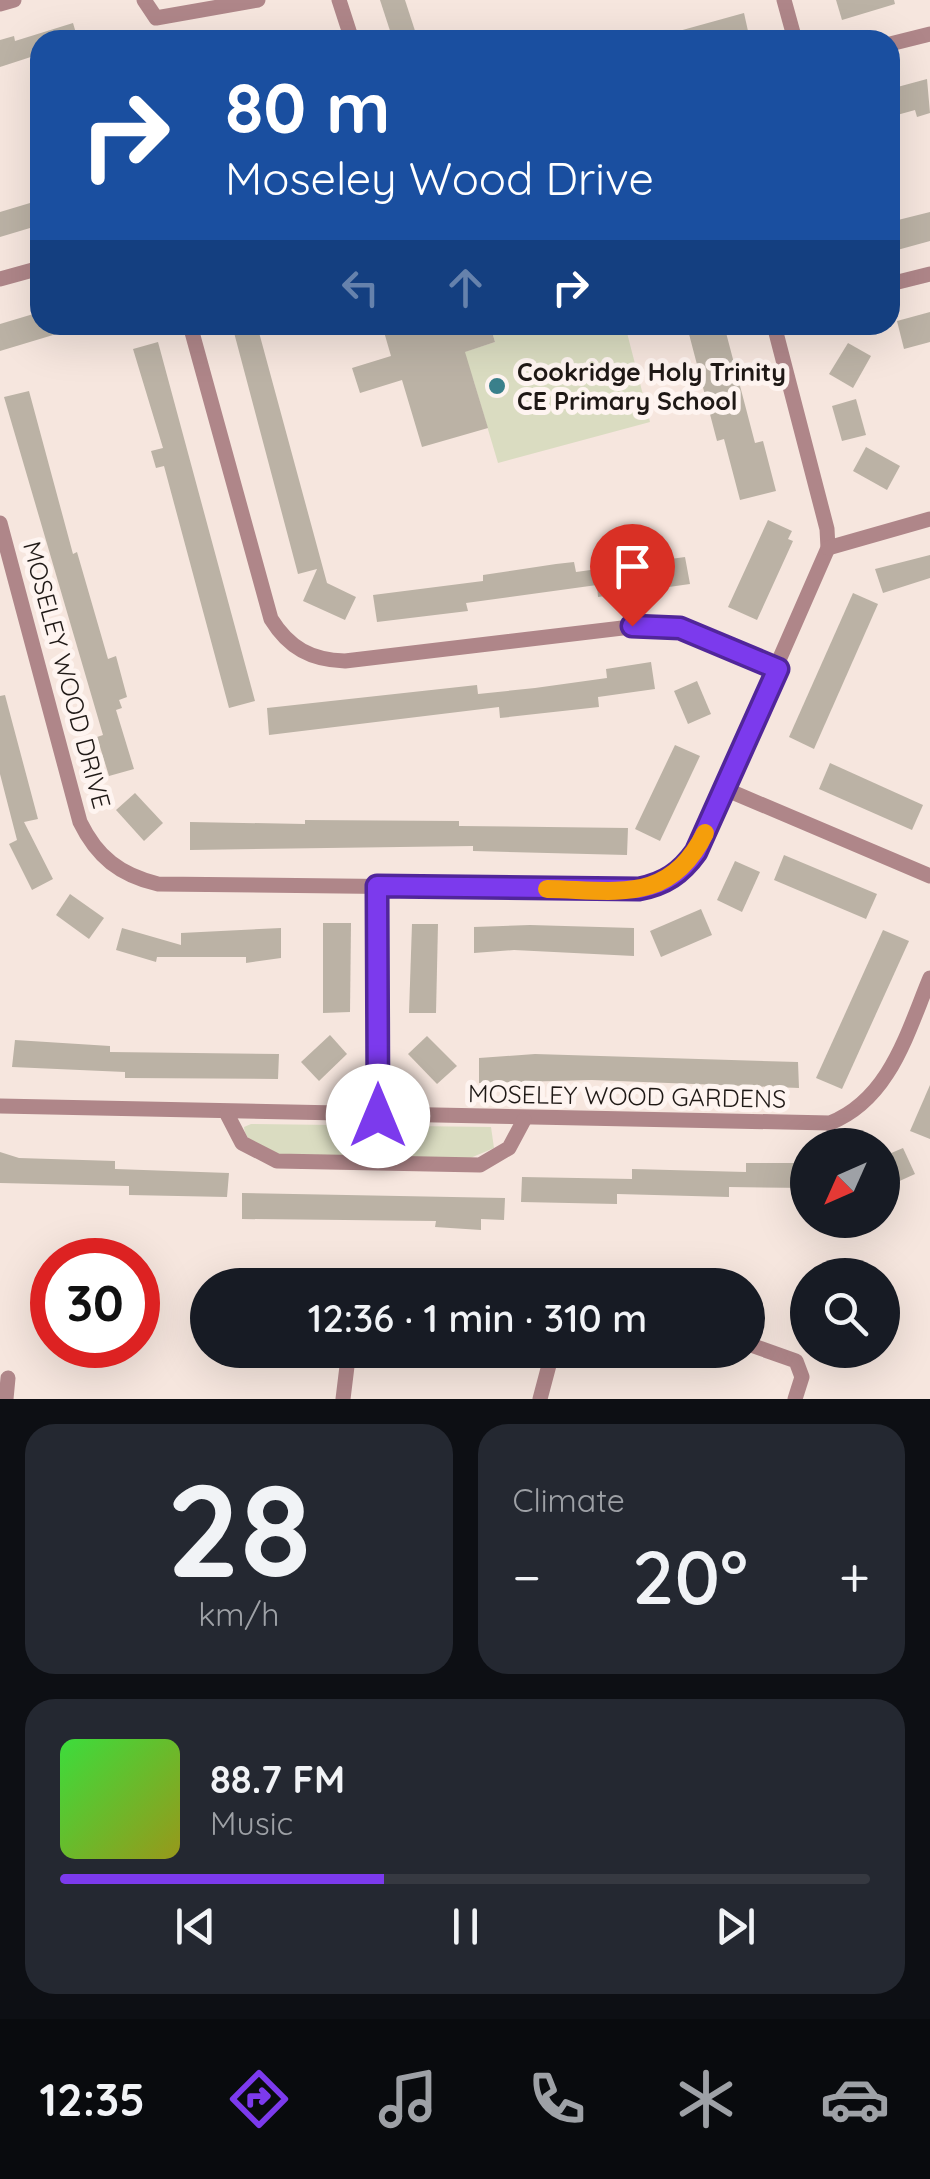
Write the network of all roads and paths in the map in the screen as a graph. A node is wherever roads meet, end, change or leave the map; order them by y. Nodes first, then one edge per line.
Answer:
1 (14, 0) edge
2 (144, 0) edge
3 (258, 0) edge
4 (340, 0) edge
5 (784, 0) edge
6 (0, 4) edge
7 (349, 30) edge
8 (792, 30) edge
9 (930, 34) edge
10 (900, 42) edge
11 (30, 271) edge
12 (930, 274) edge
13 (0, 279) edge
14 (900, 282) edge
15 (193, 335) edge
16 (776, 335) edge
17 (930, 519) edge
18 (0, 523) edge
19 (828, 548) junction
20 (778, 669) junction
21 (725, 790) junction
22 (930, 876) edge
23 (377, 886) junction
24 (930, 978) edge
25 (0, 1106) edge
26 (227, 1114) junction
27 (378, 1116) junction
28 (524, 1120) junction
29 (765, 1350) edge
30 (347, 1368) edge
31 (548, 1368) edge
32 (8, 1378) dead end
33 (6, 1399) edge
34 (343, 1399) edge
35 (540, 1399) edge
36 (795, 1399) edge

1 - 6 street
2 - 3 street
4 - 7 street
5 - 8 street
9 - 10 street
11 - 13 street
12 - 14 street
15 - 20 street
16 - 19 street
17 - 19 street
18 - 23 street, MOSELEY WOOD DRIVE
19 - 20 street, MOSELEY WOOD DRIVE
20 - 21 street, MOSELEY WOOD DRIVE
21 - 22 street
21 - 23 street, MOSELEY WOOD DRIVE
23 - 27 street
24 - 28 street, MOSELEY WOOD GARDENS
25 - 26 street, MOSELEY WOOD GARDENS
26 - 27 street, MOSELEY WOOD GARDENS
26 - 28 street
27 - 28 street, MOSELEY WOOD GARDENS
29 - 36 street
30 - 34 street
31 - 35 street
32 - 33 street

